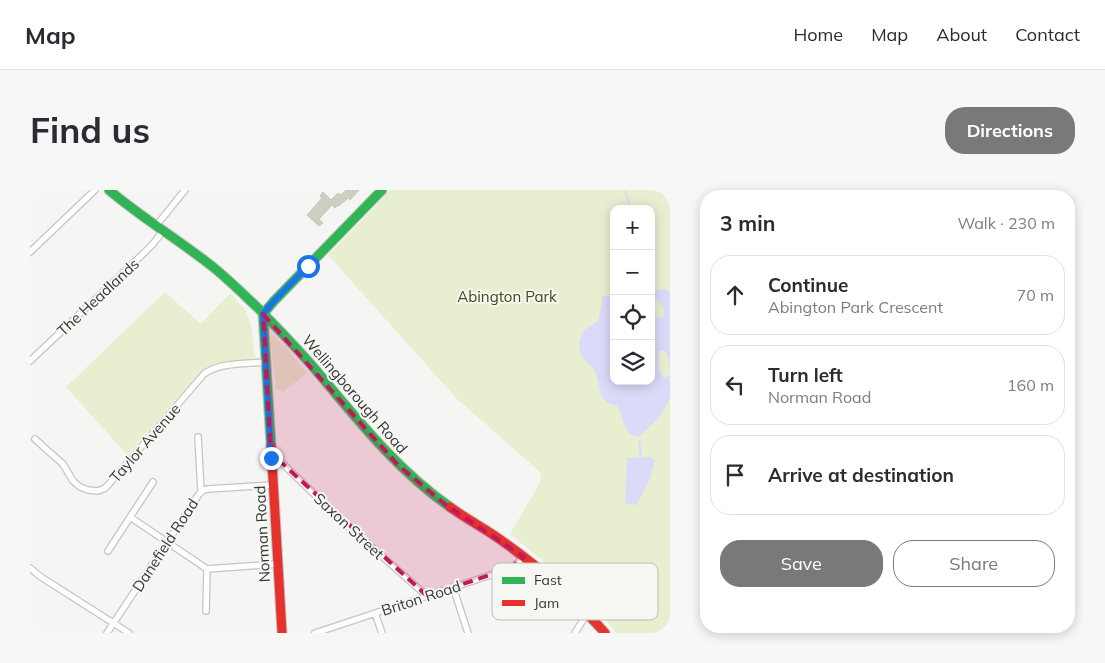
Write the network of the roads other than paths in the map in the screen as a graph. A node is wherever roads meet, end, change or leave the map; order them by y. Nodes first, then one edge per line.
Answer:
1 (95, 190) edge
2 (109, 190) edge
3 (185, 190) edge
4 (382, 190) edge
5 (159, 229) junction
6 (30, 252) edge
7 (263, 314) junction
8 (30, 361) edge
9 (265, 362) junction
10 (198, 437) dead end
11 (35, 439) dead end
12 (271, 458) junction
13 (153, 482) dead end
14 (273, 485) junction
15 (201, 492) junction
16 (130, 517) junction
17 (167, 542) junction
18 (108, 551) dead end
19 (524, 557) junction
20 (518, 563) edge
21 (531, 563) edge
22 (278, 564) junction
23 (30, 568) edge
24 (207, 569) junction
25 (492, 574) edge
26 (453, 587) junction
27 (427, 596) junction
28 (206, 611) dead end
29 (375, 613) junction
30 (583, 620) edge
31 (593, 620) edge
32 (113, 623) junction
33 (107, 633) edge
34 (129, 633) edge
35 (282, 633) edge
36 (315, 633) edge
37 (382, 633) edge
38 (468, 633) edge
39 (575, 633) edge
40 (605, 633) edge

1 - 6 street
2 - 5 main road, Wellingborough Road
3 - 5 street, The Headlands
4 - 7 main road
5 - 7 main road, Wellingborough Road
5 - 8 street, The Headlands
7 - 9 main road, Norman Road
7 - 19 main road, Wellingborough Road
9 - 11 street, Taylor Avenue
9 - 12 main road, Norman Road
10 - 15 street
12 - 14 main road, Norman Road
12 - 27 street, Saxon Street
13 - 16 street
14 - 15 street, Danefield Road
14 - 22 main road, Norman Road
15 - 17 street, Danefield Road
16 - 17 street
16 - 18 street
17 - 24 street
17 - 32 street, Danefield Road
19 - 20 street, Briton Road
19 - 21 main road, Wellingborough Road
22 - 24 street
22 - 35 main road, Norman Road
23 - 32 street
24 - 28 street
25 - 26 street, Briton Road
26 - 27 street, Briton Road
26 - 38 street
27 - 29 street, Briton Road
29 - 36 street, Briton Road
29 - 37 street
30 - 39 street
31 - 40 main road, Wellingborough Road
32 - 33 street, Danefield Road
32 - 34 street

